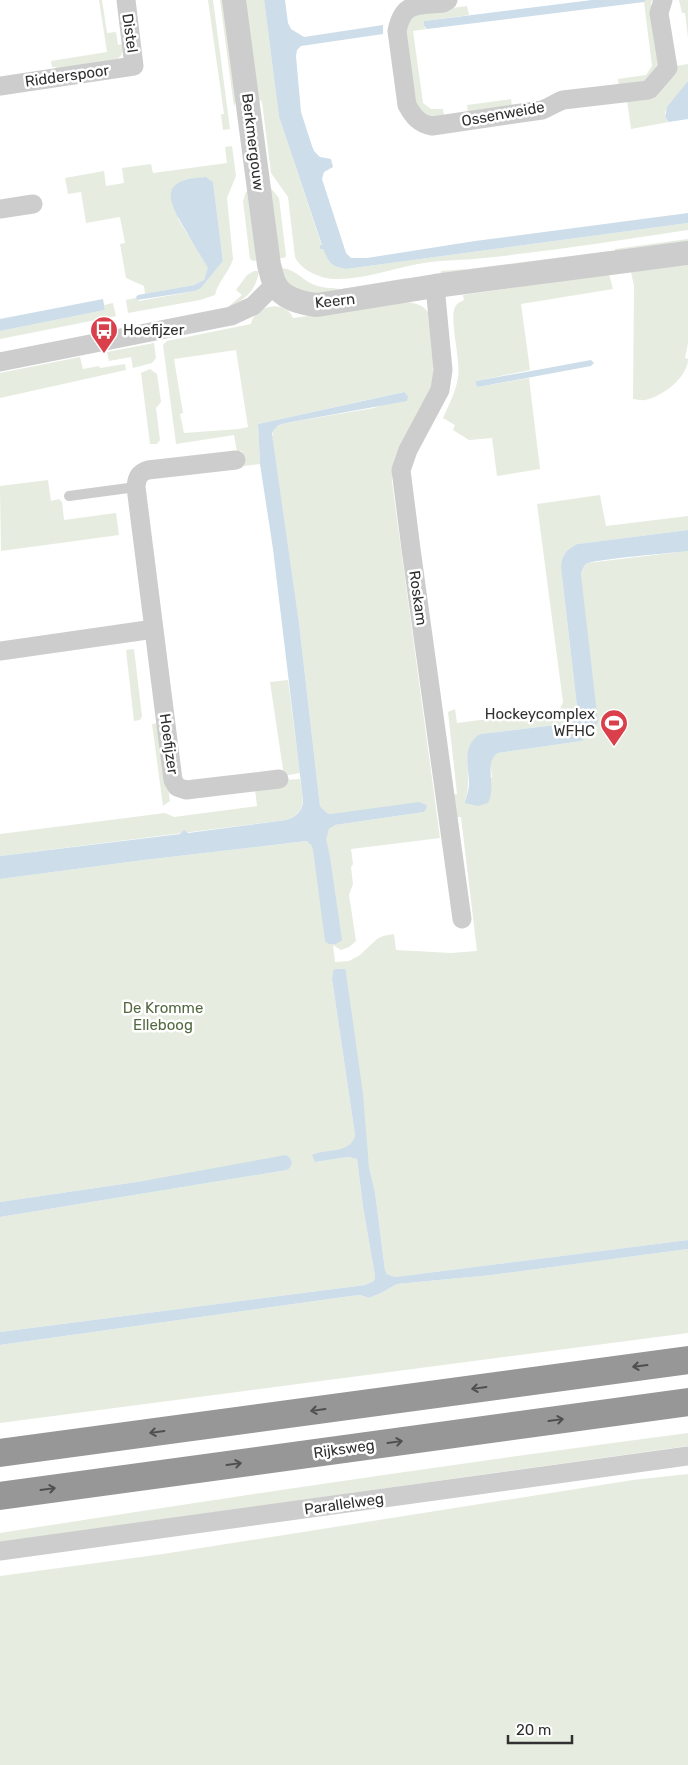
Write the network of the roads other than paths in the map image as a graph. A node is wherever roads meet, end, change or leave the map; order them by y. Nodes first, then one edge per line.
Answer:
1 (126, 0) edge
2 (234, 0) edge
3 (448, 0) edge
4 (663, 0) edge
5 (134, 66) joint
6 (0, 86) edge
7 (33, 204) dead end
8 (0, 209) edge
9 (688, 252) edge
10 (275, 284) junction
11 (435, 286) junction
12 (0, 362) edge
13 (236, 460) dead end
14 (136, 487) junction
15 (69, 496) dead end
16 (154, 629) junction
17 (0, 651) edge
18 (279, 779) dead end
19 (462, 919) dead end
20 (688, 1360) edge
21 (688, 1402) edge
22 (0, 1453) edge
23 (688, 1456) edge
24 (0, 1496) edge
25 (0, 1551) edge

1 - 5 street, Distel
2 - 10 street, Berkmergouw
3 - 4 street, Ossenweide
5 - 6 street, Ridderspoor
7 - 8 street
9 - 11 street, Keern
10 - 11 street, Keern
10 - 12 street
11 - 19 street, Roskam
13 - 14 street
14 - 15 lane
14 - 16 street, Hoefijzer
16 - 17 street
16 - 18 street, Hoefijzer
20 -> 22 highway
24 -> 21 highway, Rijksweg
23 - 25 street, Parallelweg

